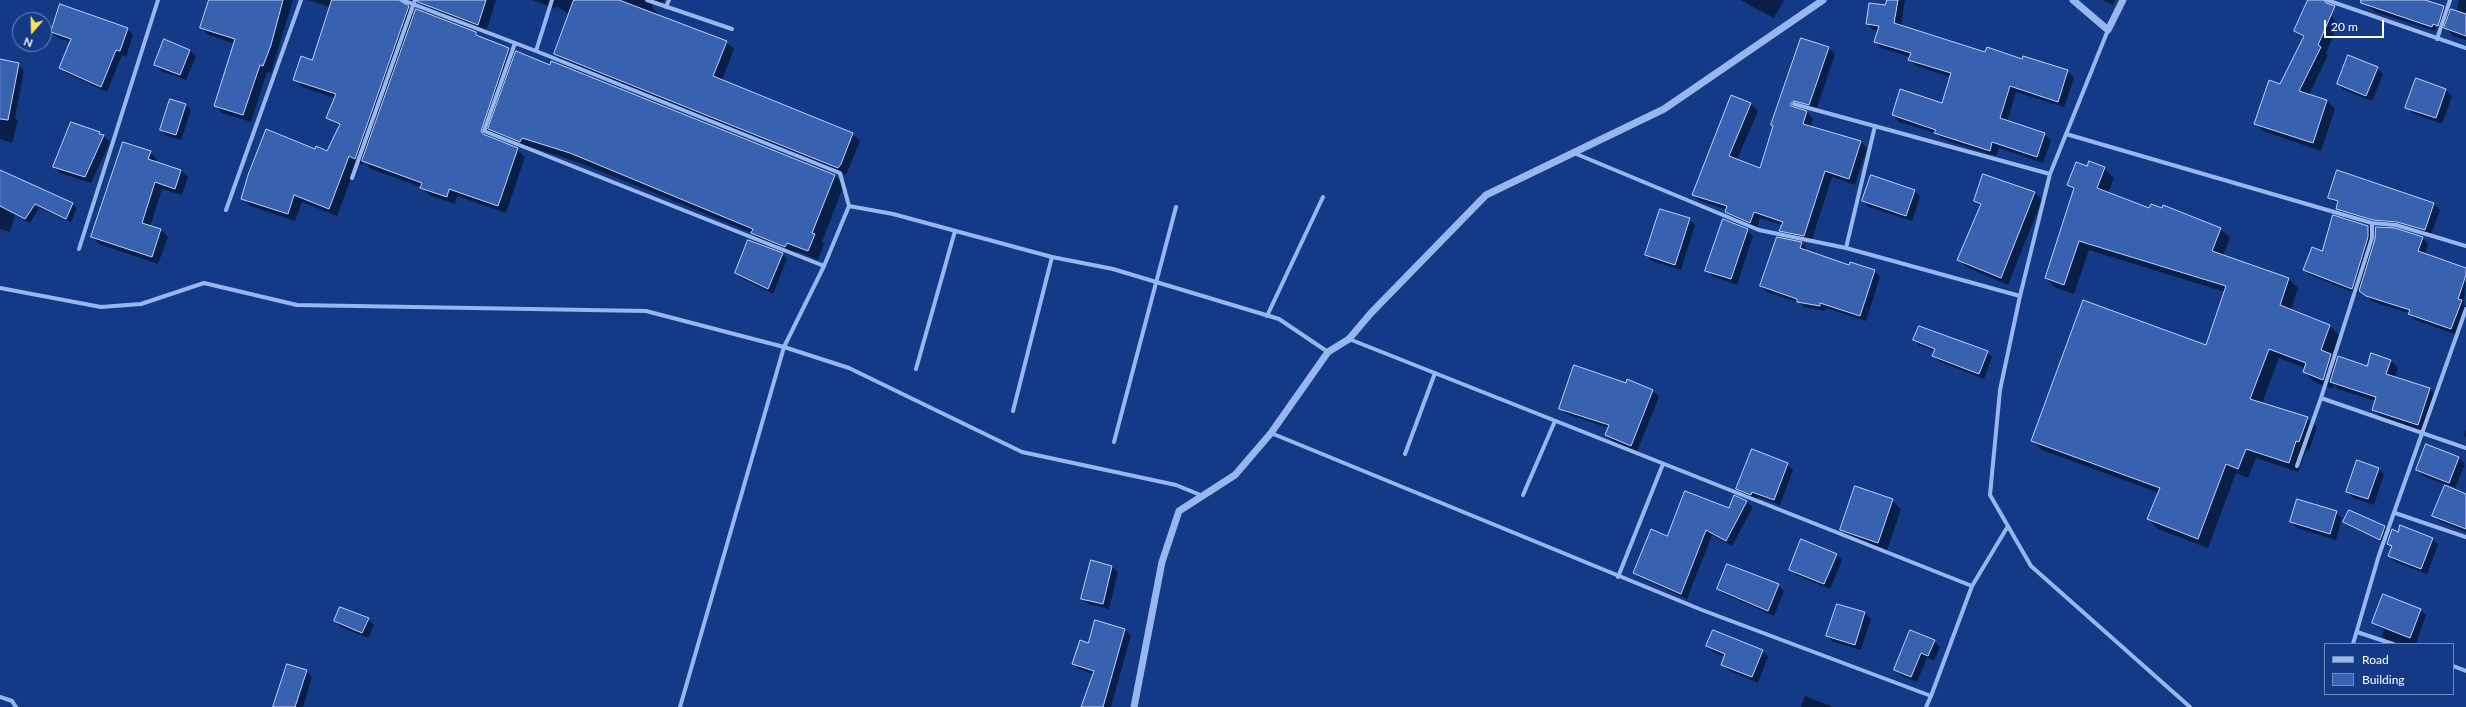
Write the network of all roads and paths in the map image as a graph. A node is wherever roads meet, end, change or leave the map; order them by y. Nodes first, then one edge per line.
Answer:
1 (158, 0) edge
2 (301, 0) edge
3 (402, 0) edge
4 (552, 0) edge
5 (647, 0) edge
6 (669, 0) edge
7 (1823, 0) edge
8 (2073, 0) edge
9 (2123, 0) edge
10 (2326, 0) edge
11 (2450, 0) edge
12 (415, 2) edge
13 (666, 7) junction
14 (732, 29) dead end
15 (2108, 30) junction
16 (2437, 39) junction
17 (515, 43) junction
18 (2466, 48) edge
19 (536, 51) junction
20 (1794, 104) dead end
21 (1875, 126) junction
22 (2066, 134) junction
23 (1574, 153) junction
24 (2050, 174) junction
25 (352, 178) dead end
26 (1323, 197) dead end
27 (849, 206) junction
28 (1176, 207) dead end
29 (226, 210) dead end
30 (2372, 223) junction
31 (955, 231) junction
32 (2466, 246) edge
33 (1846, 248) junction
34 (79, 249) dead end
35 (1052, 257) junction
36 (824, 266) junction
37 (1156, 282) junction
38 (0, 288) edge
39 (2020, 296) junction
40 (2466, 309) edge
41 (1267, 316) junction
42 (1349, 339) junction
43 (784, 347) junction
44 (1328, 352) junction
45 (916, 369) dead end
46 (1435, 373) junction
47 (2321, 398) junction
48 (1013, 411) dead end
49 (1555, 421) junction
50 (1271, 433) junction
51 (2423, 434) junction
52 (1114, 442) dead end
53 (2466, 448) edge
54 (1405, 454) dead end
55 (1663, 464) junction
56 (2297, 466) dead end
57 (1524, 495) dead end
58 (1203, 496) junction
59 (2395, 513) junction
60 (2008, 526) junction
61 (2466, 536) edge
62 (1618, 576) junction
63 (1972, 586) junction
64 (2357, 632) junction
65 (2353, 643) edge
66 (2390, 643) edge
67 (2454, 666) edge
68 (2466, 671) edge
69 (1931, 696) junction
70 (0, 697) edge
71 (16, 707) edge
72 (680, 707) edge
73 (1134, 707) edge
74 (1926, 707) edge
75 (2190, 707) edge

1 - 34 street
2 - 29 street
3 - 12 street
4 - 19 street
5 - 13 street
6 - 13 street
7 - 23 street
8 - 15 street
9 - 15 street
10 - 16 street
11 - 16 street
12 - 17 street
12 - 25 street
13 - 14 street
15 - 22 street
16 - 18 street
17 - 19 street
17 - 36 street
19 - 27 street
20 - 21 street
21 - 24 street
21 - 33 street
22 - 24 street
22 - 30 street
23 - 33 street
23 - 42 street
24 - 39 street
26 - 41 street
27 - 31 street
27 - 36 street
28 - 37 street
30 - 32 street
30 - 47 street
31 - 35 street
31 - 45 street
33 - 39 street
35 - 37 street
35 - 48 street
36 - 43 street
37 - 41 street
37 - 52 street
38 - 43 street
39 - 60 street
40 - 51 street
41 - 44 street
42 - 44 street
42 - 46 street
43 - 58 street
43 - 72 street
44 - 50 street
46 - 49 street
46 - 54 street
47 - 51 street
47 - 56 street
49 - 55 street
49 - 57 street
50 - 58 street
50 - 62 street
51 - 53 street
51 - 59 street
55 - 62 street
55 - 63 street
58 - 73 street
59 - 61 street
59 - 64 street
60 - 63 street
60 - 75 street
62 - 69 street
63 - 69 street
64 - 65 street
64 - 66 street
67 - 68 street
69 - 74 street
70 - 71 street

